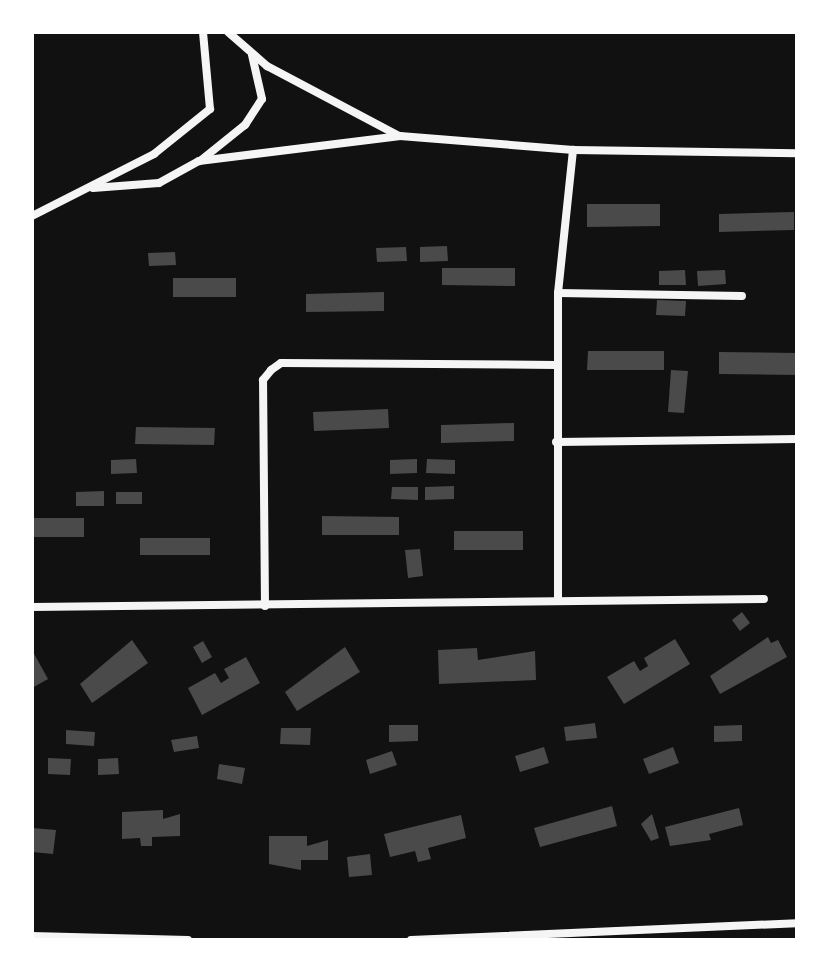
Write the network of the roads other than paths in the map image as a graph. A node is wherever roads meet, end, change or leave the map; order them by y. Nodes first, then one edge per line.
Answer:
1 (203, 32) edge
2 (228, 32) edge
3 (252, 53) junction
4 (400, 136) junction
5 (573, 150) junction
6 (797, 153) edge
7 (199, 161) junction
8 (93, 188) junction
9 (32, 216) edge
10 (558, 293) junction
11 (742, 296) dead end
12 (556, 365) junction
13 (797, 439) edge
14 (556, 442) junction
15 (764, 599) dead end
16 (558, 601) junction
17 (265, 606) junction
18 (32, 607) edge
19 (797, 923) edge
20 (32, 936) edge
21 (110, 939) edge
22 (188, 940) edge
23 (411, 940) edge

1 - 8 street
2 - 3 street
3 - 4 street
3 - 7 street
4 - 5 street
4 - 7 street
5 - 6 street
5 - 10 street
7 - 8 street
8 - 9 street
10 - 11 street
10 - 12 street
12 - 14 street
12 - 17 street
13 - 14 street
14 - 16 street
15 - 16 street
16 - 17 street
17 - 18 street
19 - 23 street
20 - 21 street
21 - 22 street

